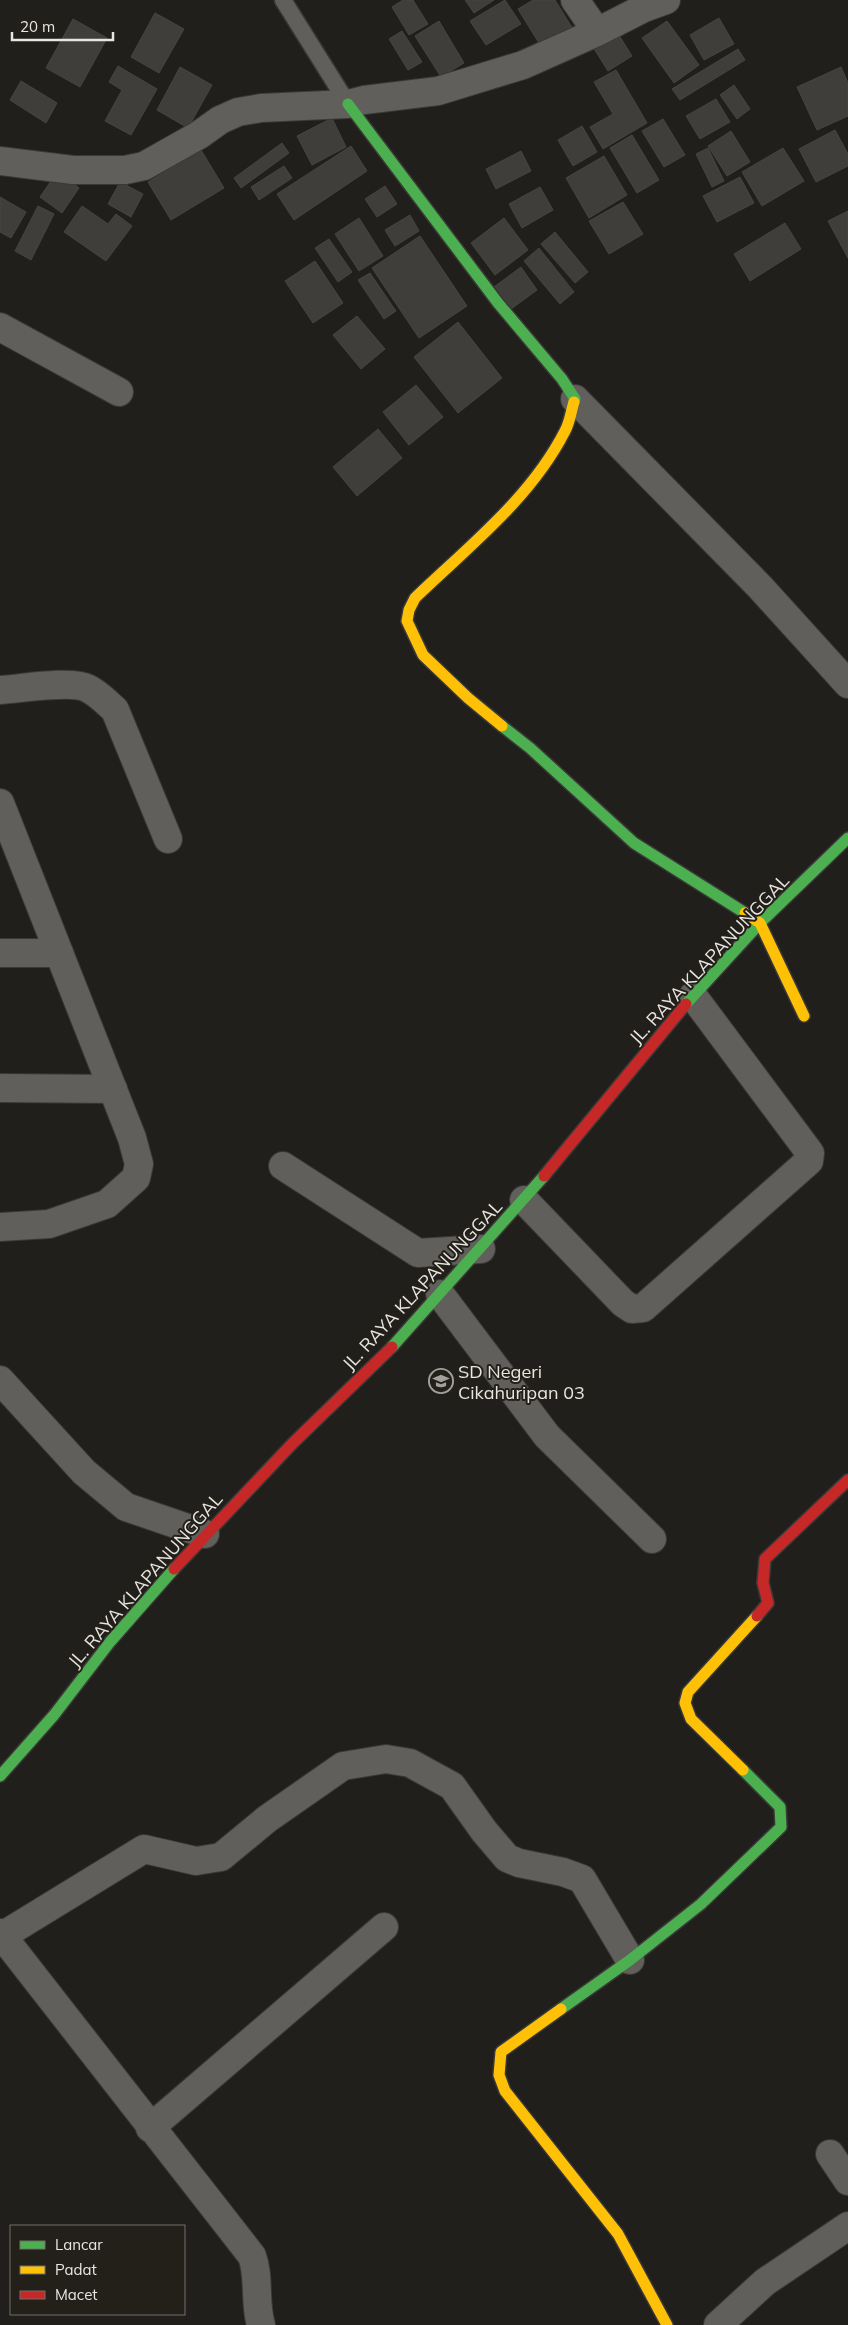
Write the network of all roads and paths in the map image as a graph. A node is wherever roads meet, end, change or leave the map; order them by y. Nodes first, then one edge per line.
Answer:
1 (283, 0) edge
2 (575, 0) edge
3 (666, 0) edge
4 (597, 32) junction
5 (348, 104) junction
6 (0, 161) edge
7 (0, 327) edge
8 (119, 392) dead end
9 (576, 399) junction
10 (848, 684) edge
11 (0, 690) edge
12 (2, 813) edge
13 (848, 838) edge
14 (168, 839) dead end
15 (760, 923) junction
16 (0, 953) edge
17 (59, 953) junction
18 (693, 996) junction
19 (804, 1016) dead end
20 (0, 1088) edge
21 (113, 1089) junction
22 (283, 1166) dead end
23 (524, 1200) junction
24 (0, 1226) edge
25 (481, 1249) junction
26 (440, 1294) junction
27 (0, 1380) edge
28 (848, 1480) edge
29 (206, 1534) junction
30 (652, 1539) dead end
31 (0, 1776) edge
32 (384, 1927) dead end
33 (1, 1935) edge
34 (630, 1960) junction
35 (150, 2128) junction
36 (830, 2154) dead end
37 (848, 2182) edge
38 (848, 2226) edge
39 (261, 2325) edge
40 (667, 2325) edge
41 (718, 2325) edge

1 - 5 lane
2 - 4 street
3 - 4 street
4 - 5 street
5 - 6 street
5 - 9 street
7 - 8 street
9 - 10 street
9 - 15 street
11 - 14 street
12 - 17 street
13 - 15 street, JL. RAYA KLAPANUNGGAL
15 - 18 street, JL. RAYA KLAPANUNGGAL
15 - 19 street
16 - 17 street
17 - 21 street
18 - 23 street, JL. RAYA KLAPANUNGGAL
18 - 23 street
20 - 21 street
21 - 24 street
22 - 25 street
23 - 25 street, JL. RAYA KLAPANUNGGAL
25 - 26 street, JL. RAYA KLAPANUNGGAL
26 - 29 street, JL. RAYA KLAPANUNGGAL
26 - 30 street
27 - 29 street
28 - 34 street
29 - 31 street, JL. RAYA KLAPANUNGGAL
32 - 35 street
33 - 34 street
33 - 35 street
34 - 40 street
35 - 39 street
36 - 37 street
38 - 41 street

